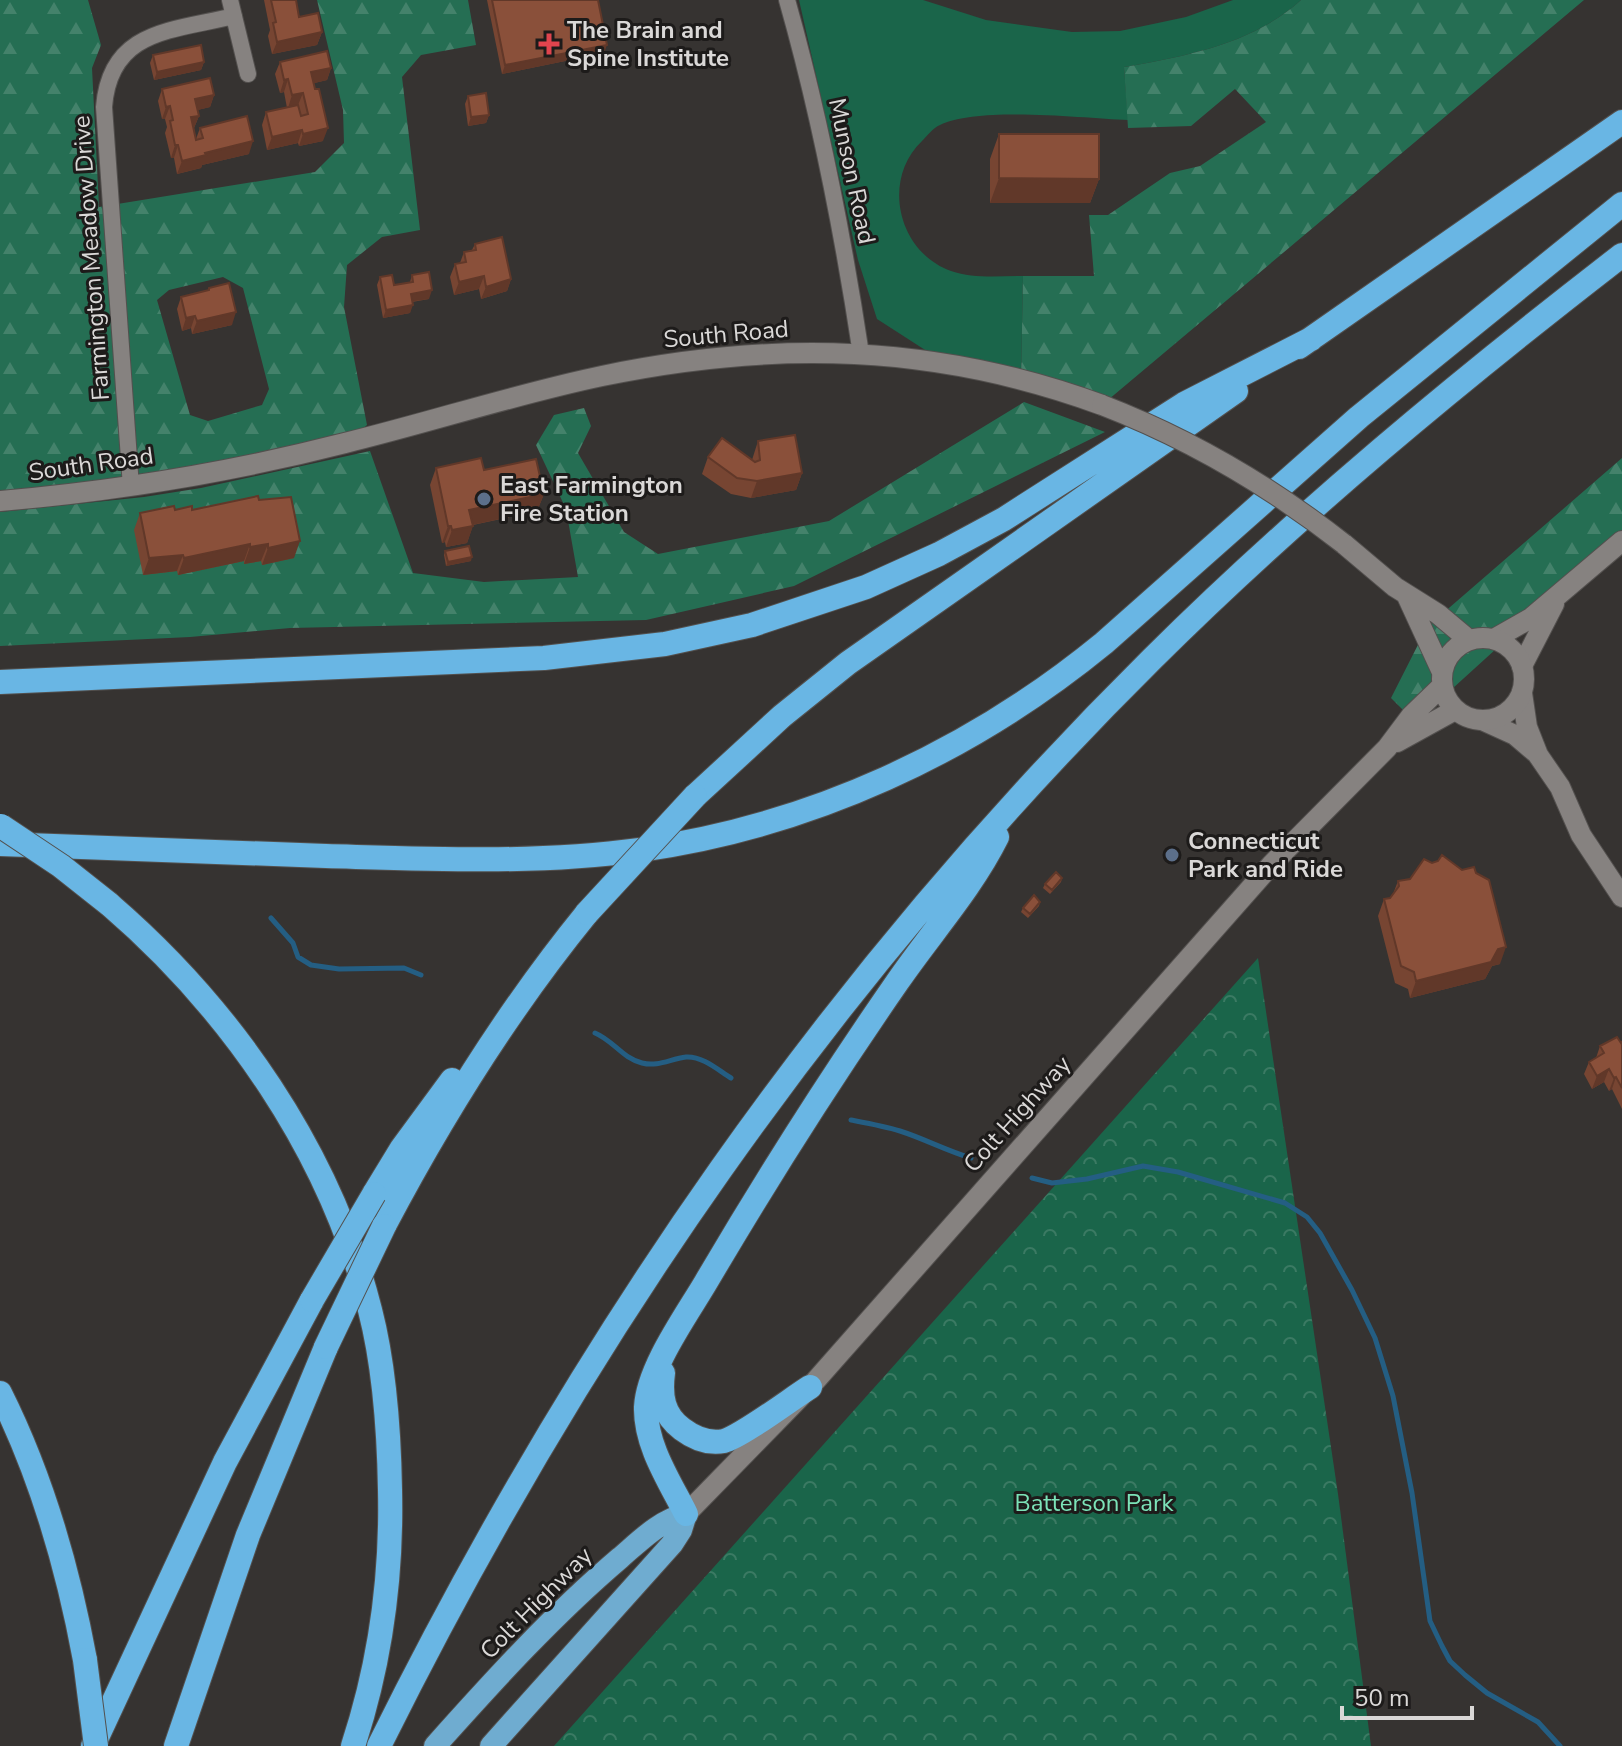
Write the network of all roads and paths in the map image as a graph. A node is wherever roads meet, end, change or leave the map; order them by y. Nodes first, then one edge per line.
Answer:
1 (787, 0) edge
2 (232, 8) edge
3 (248, 74) dead end
4 (1622, 122) edge
5 (1622, 204) edge
6 (1622, 255) edge
7 (1311, 339) junction
8 (861, 354) junction
9 (131, 487) junction
10 (0, 501) edge
11 (1622, 541) edge
12 (1407, 596) junction
13 (1558, 597) junction
14 (1494, 639) junction
15 (1469, 640) junction
16 (1522, 666) junction
17 (1442, 679) junction
18 (0, 682) edge
19 (1522, 693) junction
20 (1455, 710) junction
21 (1482, 720) junction
22 (1387, 748) junction
23 (1538, 755) junction
24 (1012, 805) junction
25 (0, 832) edge
26 (1622, 897) edge
27 (519, 1002) junction
28 (667, 1350) junction
29 (810, 1387) junction
30 (0, 1393) edge
31 (686, 1514) junction
32 (94, 1746) edge
33 (176, 1746) edge
34 (353, 1746) edge
35 (379, 1746) edge
36 (435, 1746) edge
37 (491, 1746) edge

1 - 8 street, Munson Road
2 - 3 street, Farmington Meadow Drive
2 - 9 street, Farmington Meadow Drive
4 - 7 highway
5 - 25 highway
6 - 24 highway
7 - 18 highway
7 - 27 highway, bridge
8 - 9 main road, South Road
8 - 12 main road, South Road, bridge
9 - 10 main road, South Road
11 - 13 main road
12 - 15 main road, South Road
12 - 17 main road, South Road
13 - 14 main road
13 - 16 main road
14 - 15 main road
14 - 16 main road
15 - 17 main road
16 - 19 main road
17 - 20 main road
17 - 22 main road, Colt Highway
19 - 21 main road
19 - 23 main road
20 - 21 main road
20 - 22 main road, Colt Highway
21 - 23 main road
22 - 29 main road, Colt Highway
23 - 26 main road
24 - 28 highway
24 - 35 highway
25 - 34 highway, bridge
27 - 32 highway, bridge
27 - 33 highway, bridge
28 - 29 highway
28 - 31 highway
29 - 31 main road, Colt Highway
30 - 32 highway, bridge
31 - 36 highway, Colt Highway
31 - 37 highway, Colt Highway

